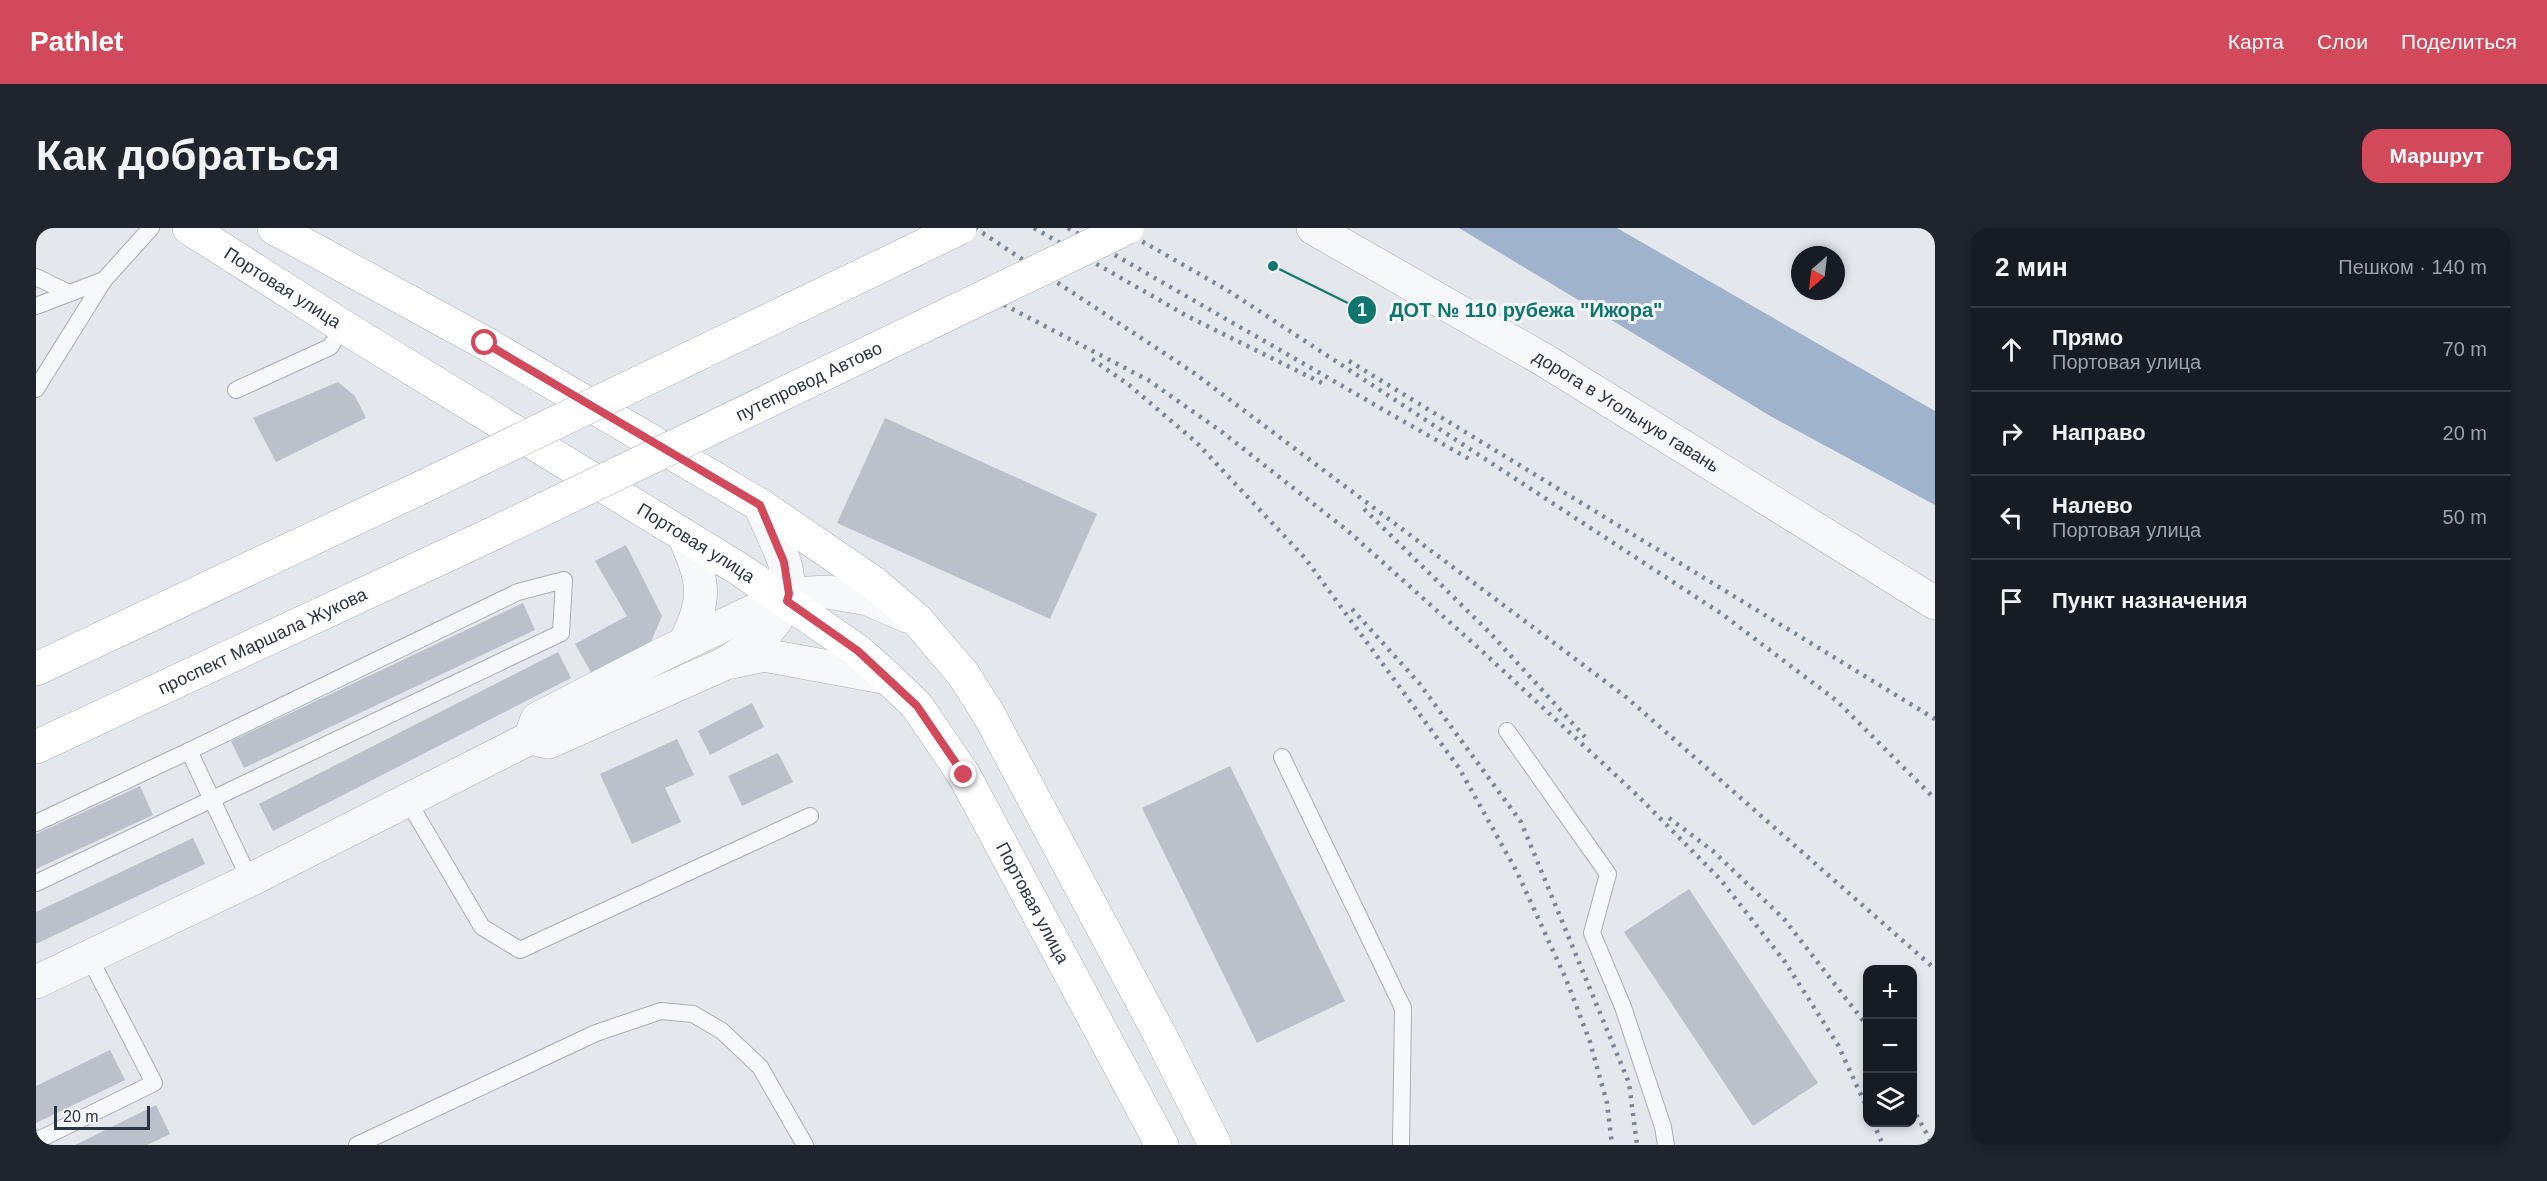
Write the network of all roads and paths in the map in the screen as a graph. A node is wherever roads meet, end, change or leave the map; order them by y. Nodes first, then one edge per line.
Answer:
1 (151, 228) edge
2 (189, 228) edge
3 (274, 228) edge
4 (960, 228) edge
5 (1127, 228) edge
6 (1313, 228) edge
7 (36, 277) edge
8 (104, 280) junction
9 (69, 293) junction
10 (36, 306) edge
11 (344, 327) junction
12 (36, 389) edge
13 (236, 390) dead end
14 (760, 505) junction
15 (490, 535) joint
16 (684, 536) junction
17 (786, 598) junction
18 (1935, 603) edge
19 (917, 621) junction
20 (684, 644) junction
21 (724, 664) junction
22 (36, 669) edge
23 (888, 678) junction
24 (1507, 731) dead end
25 (530, 738) junction
26 (36, 747) edge
27 (189, 751) junction
28 (1282, 757) dead end
29 (211, 800) junction
30 (408, 801) junction
31 (810, 816) dead end
32 (36, 823) edge
33 (250, 880) junction
34 (36, 883) edge
35 (89, 957) junction
36 (36, 982) edge
37 (36, 1141) edge
38 (357, 1145) edge
39 (805, 1145) edge
40 (1162, 1145) edge
41 (1215, 1145) edge
42 (1401, 1145) edge
43 (1666, 1145) edge

1 - 8 lane
2 - 11 street, Портовая улица
3 - 14 street
4 - 22 street, bridge
5 - 15 street, путепровод Автово, bridge
6 - 18 street, дорога в Угольную гавань
7 - 9 lane
8 - 9 lane
8 - 12 lane
9 - 10 lane
11 - 13 lane
11 - 16 street, Портовая улица
14 - 17 street
14 - 19 street
15 - 26 street, проспект Маршала Жукова
16 - 17 street, Портовая улица
16 - 20 street
17 - 19 street
17 - 20 street
17 - 21 street
17 - 23 street, Портовая улица
19 - 41 street
20 - 25 street
21 - 23 street
21 - 25 street
23 - 40 street, Портовая улица
24 - 43 lane
25 - 30 street
27 - 29 lane
27 - 29 lane
27 - 32 lane
28 - 42 lane
29 - 33 lane
29 - 34 lane
30 - 31 lane
30 - 33 street
33 - 35 street
35 - 36 street
35 - 37 lane
38 - 39 lane

